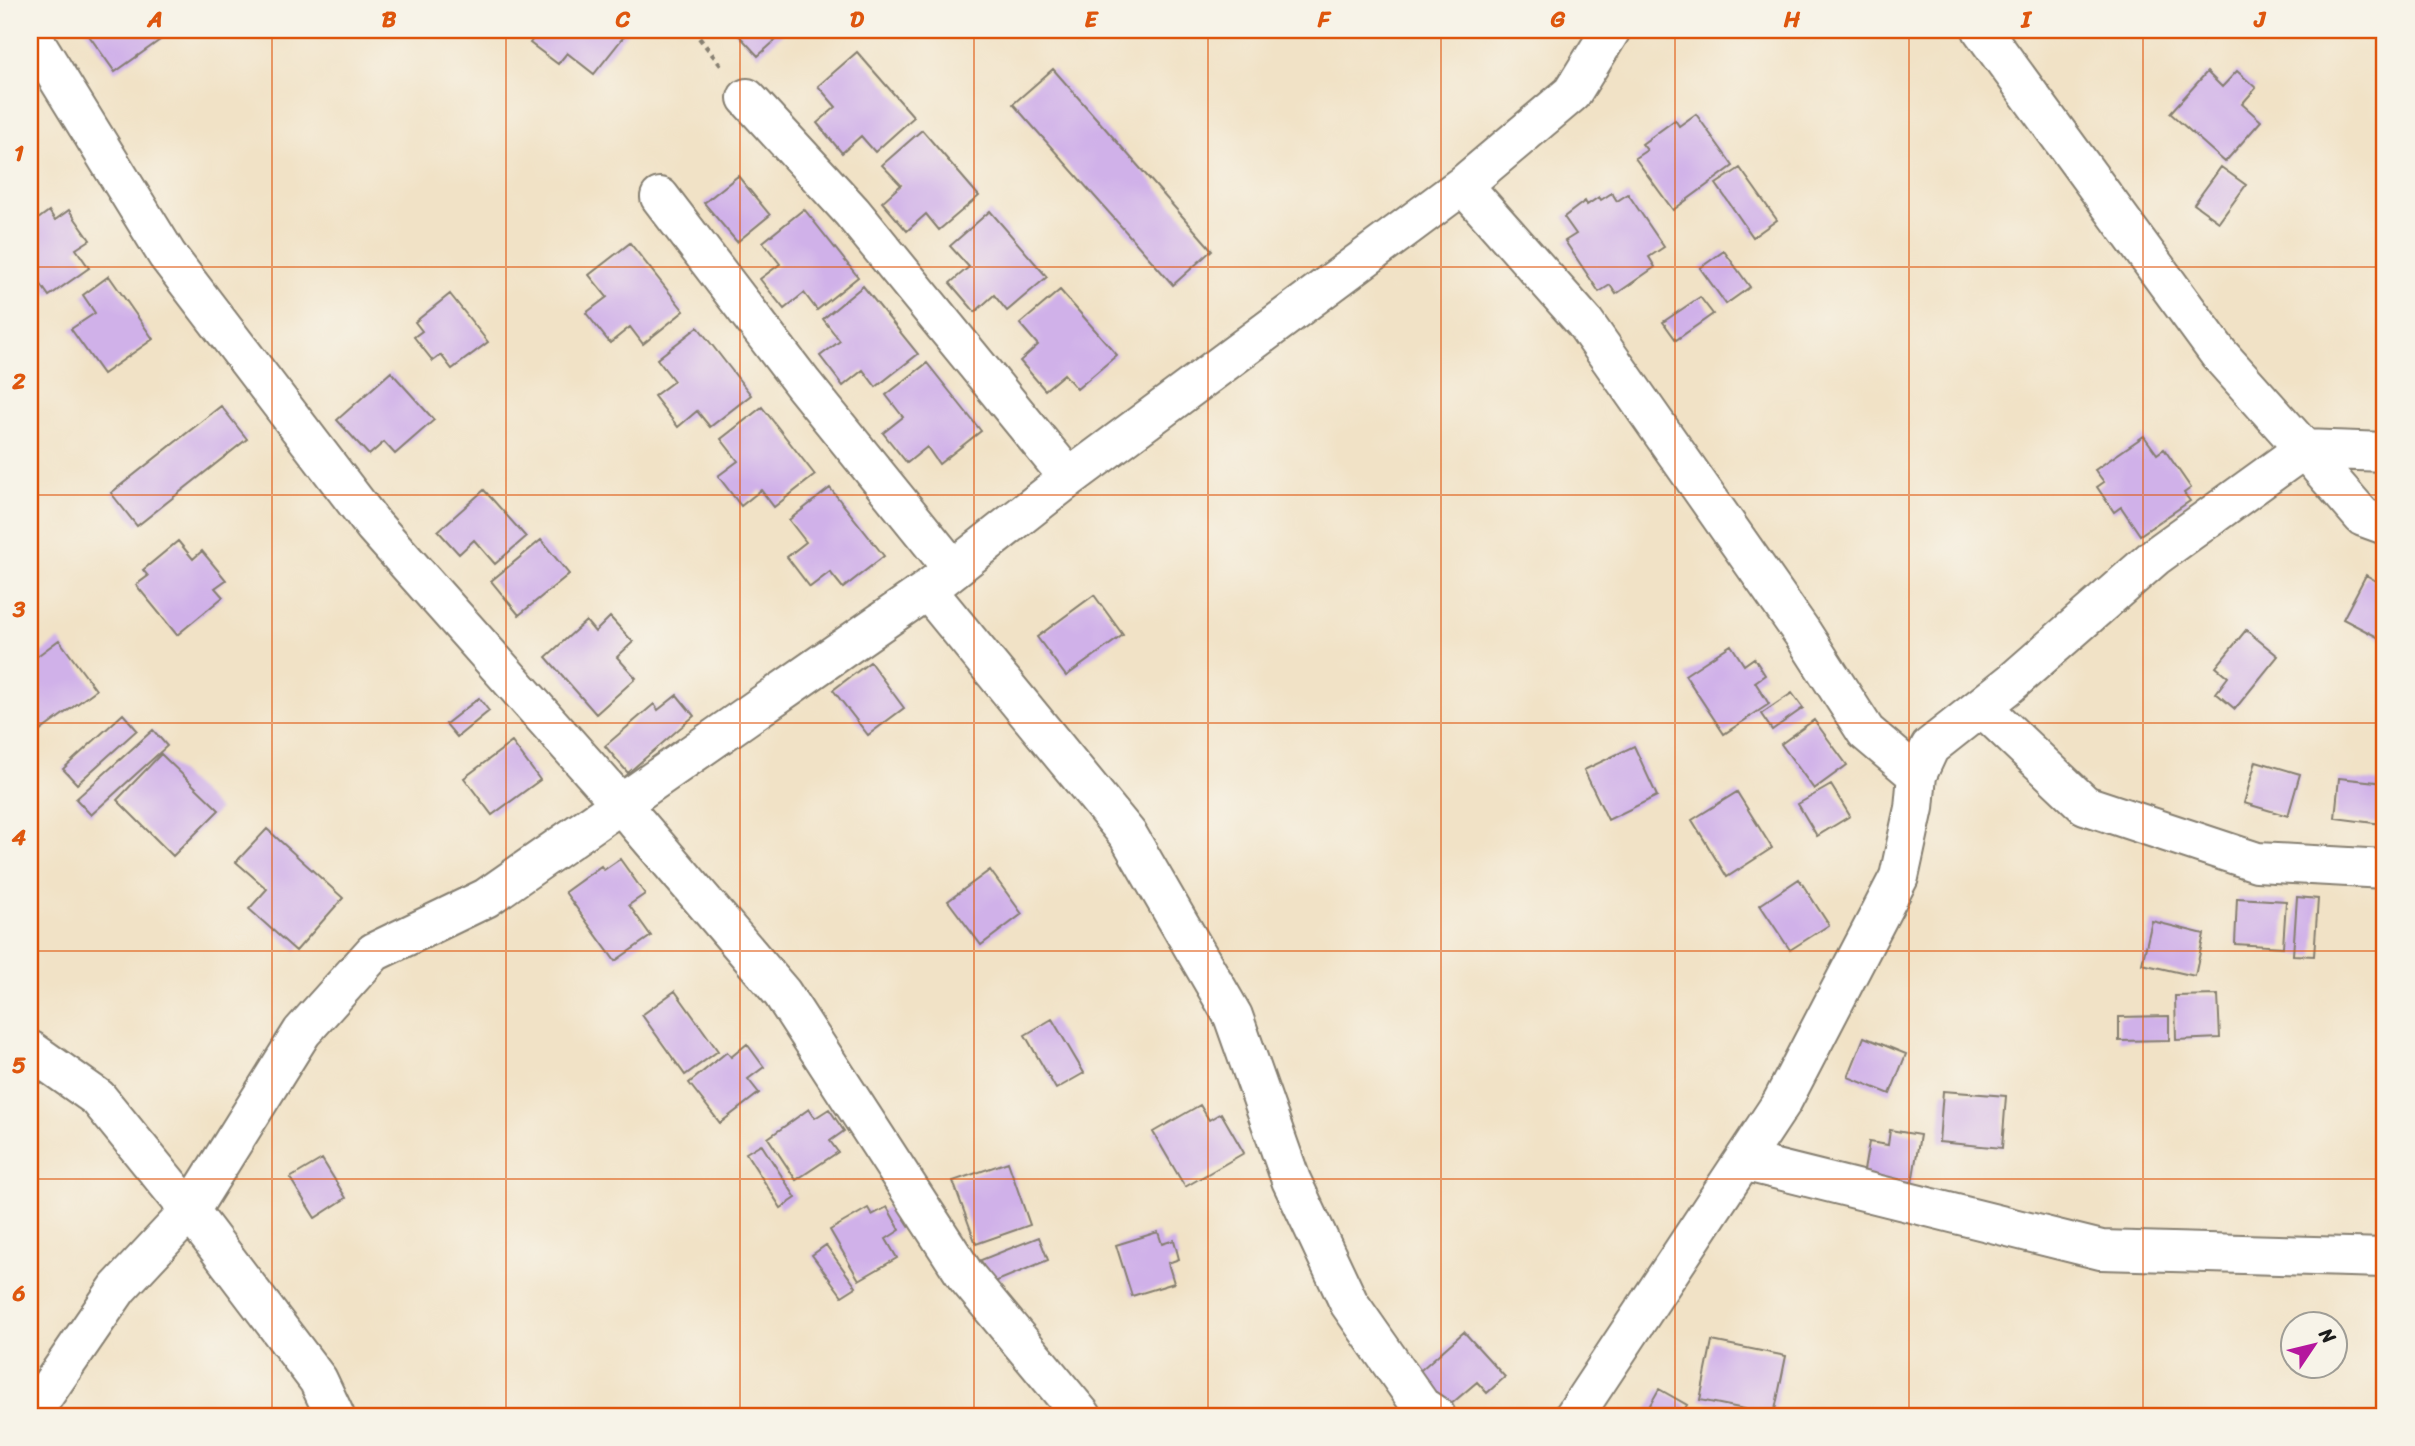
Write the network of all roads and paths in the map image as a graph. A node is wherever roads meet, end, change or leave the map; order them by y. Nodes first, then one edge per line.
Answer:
1 (693, 30) edge
2 (1611, 30) edge
3 (1982, 30) edge
4 (30, 33) edge
5 (747, 99) joint
6 (1463, 185) junction
7 (660, 197) dead end
8 (2304, 449) junction
9 (2385, 452) edge
10 (1069, 478) junction
11 (2385, 525) edge
12 (940, 579) junction
13 (1982, 707) junction
14 (1917, 775) junction
15 (620, 803) junction
16 (2385, 869) edge
17 (30, 1050) edge
18 (1743, 1161) junction
19 (190, 1211) junction
20 (2385, 1258) edge
21 (30, 1416) edge
22 (335, 1416) edge
23 (1082, 1416) edge
24 (1436, 1416) edge
25 (1574, 1416) edge

1 - 5 path
2 - 6 street
3 - 8 street
4 - 15 street
5 - 10 street
6 - 10 street
6 - 14 street
7 - 12 street
8 - 9 street
8 - 11 street
8 - 13 street
10 - 12 street
12 - 15 street
12 - 24 street
13 - 14 street
13 - 16 street
14 - 18 street
15 - 19 street
15 - 23 street
17 - 19 street
18 - 20 street
18 - 25 street
19 - 21 street
19 - 22 street

